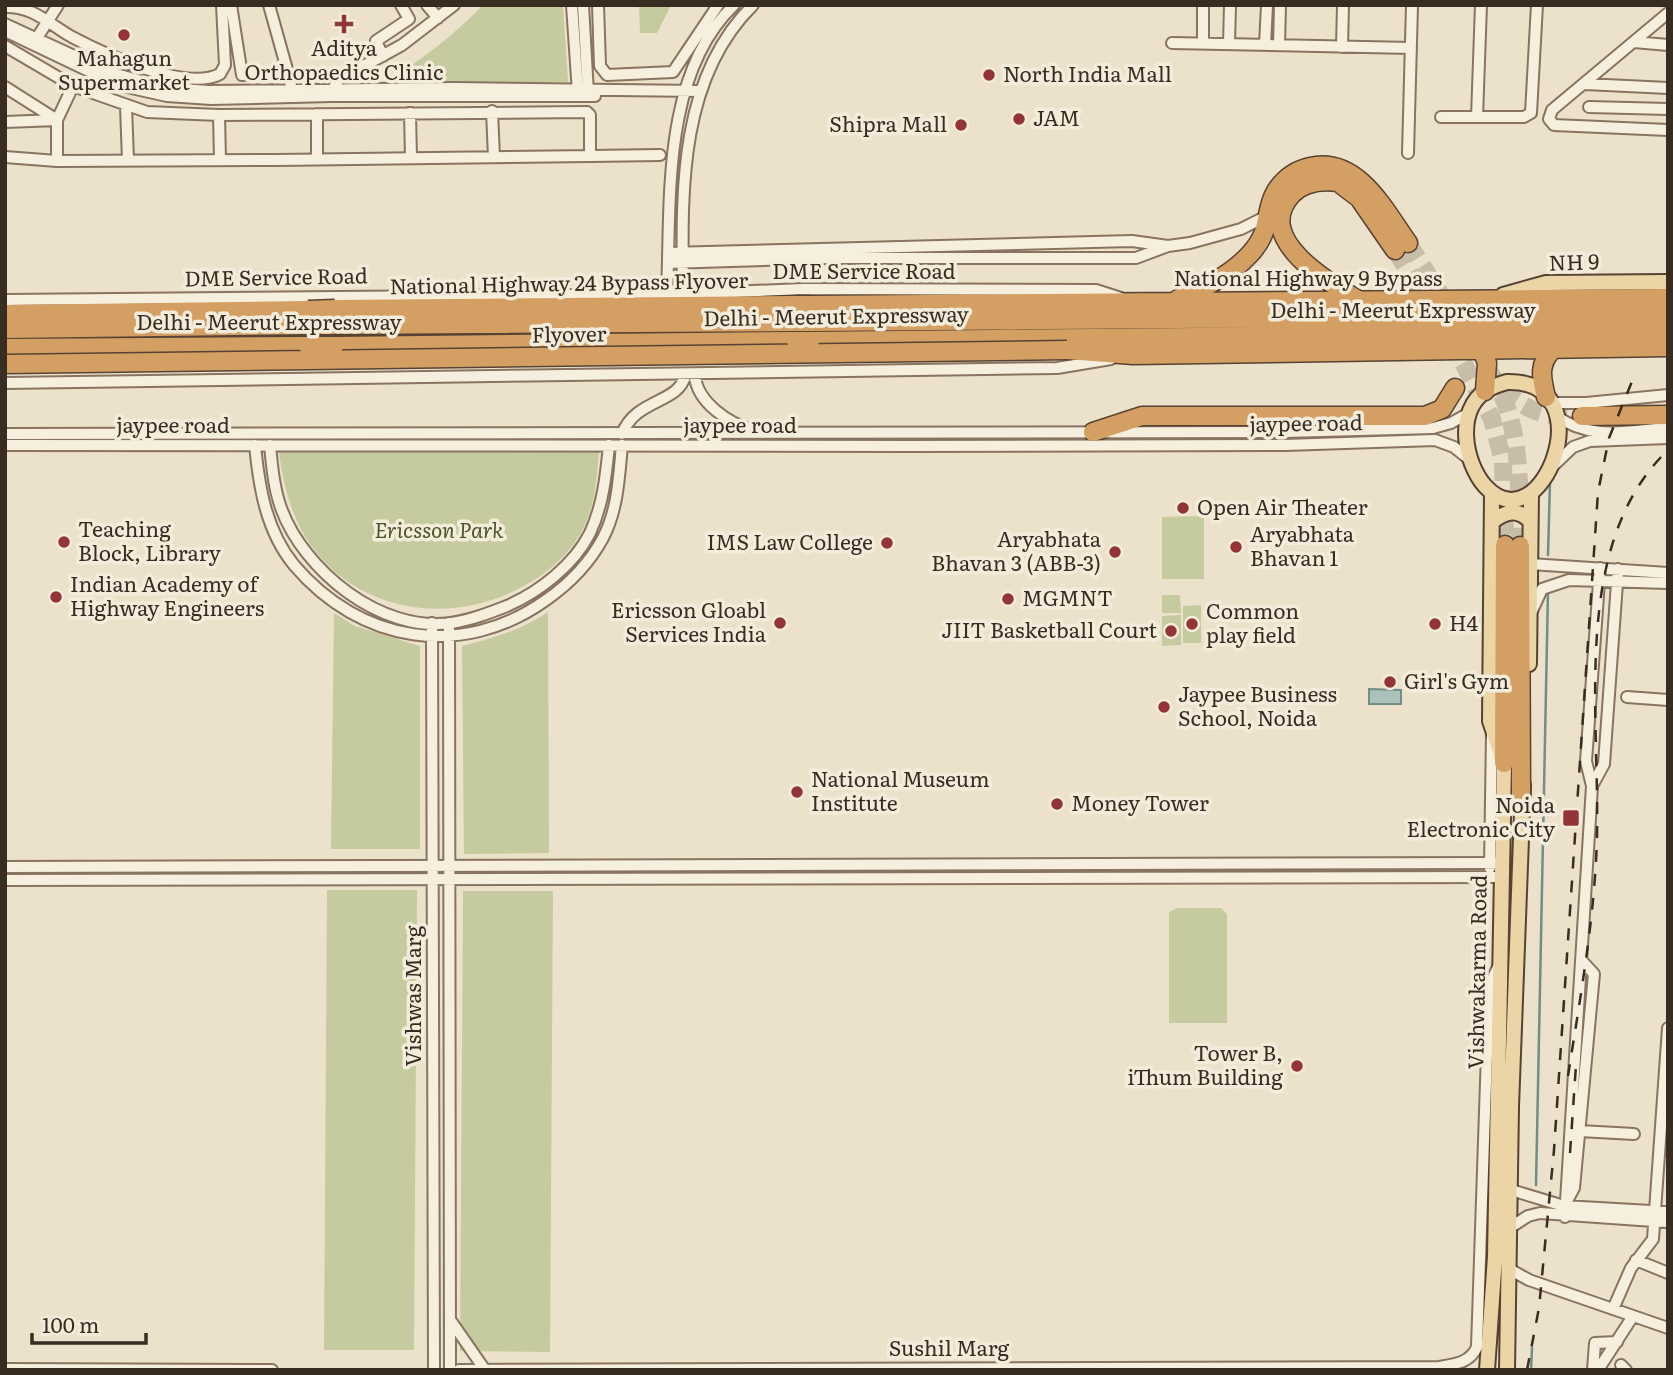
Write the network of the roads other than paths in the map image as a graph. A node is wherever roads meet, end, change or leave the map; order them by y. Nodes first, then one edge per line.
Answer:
1 (58, 5) edge
2 (222, 5) edge
3 (231, 5) edge
4 (269, 5) edge
5 (401, 5) edge
6 (427, 5) edge
7 (454, 5) edge
8 (572, 5) edge
9 (583, 5) edge
10 (598, 5) edge
11 (718, 5) edge
12 (734, 5) edge
13 (753, 5) edge
14 (1203, 5) edge
15 (1230, 5) edge
16 (1267, 5) edge
17 (1280, 5) edge
18 (1343, 5) edge
19 (1412, 5) edge
20 (1481, 5) edge
21 (1537, 5) edge
22 (5, 7) edge
23 (1666, 17) edge
24 (438, 18) junction
25 (47, 21) junction
26 (5, 24) edge
27 (5, 31) edge
28 (35, 40) junction
29 (1634, 42) junction
30 (1172, 43) dead end
31 (1203, 43) junction
32 (1229, 44) junction
33 (1265, 45) junction
34 (1279, 45) junction
35 (1668, 45) edge
36 (5, 46) edge
37 (1342, 47) junction
38 (1411, 48) junction
39 (383, 56) junction
40 (92, 69) junction
41 (288, 73) junction
42 (1660, 74) dead end
43 (1585, 84) junction
44 (5, 87) edge
45 (1664, 88) edge
46 (80, 89) junction
47 (292, 89) junction
48 (332, 92) junction
49 (583, 92) junction
50 (685, 95) junction
51 (700, 95) junction
52 (126, 106) junction
53 (1588, 107) dead end
54 (1668, 109) edge
55 (492, 111) junction
56 (410, 113) junction
57 (317, 114) junction
58 (219, 115) junction
59 (1441, 117) dead end
60 (1477, 117) junction
61 (57, 120) junction
62 (5, 122) edge
63 (1668, 130) edge
64 (1408, 153) dead end
65 (660, 155) dead end
66 (590, 156) junction
67 (5, 157) edge
68 (494, 157) junction
69 (411, 158) junction
70 (317, 159) junction
71 (128, 160) junction
72 (220, 160) junction
73 (57, 161) junction
74 (1270, 214) junction
75 (1241, 229) junction
76 (1261, 240) junction
77 (1168, 246) junction
78 (895, 253) junction
79 (668, 258) junction
80 (682, 258) junction
81 (1668, 282) edge
82 (803, 289) junction
83 (667, 294) junction
84 (683, 294) junction
85 (329, 295) junction
86 (312, 296) junction
87 (1668, 298) edge
88 (5, 300) edge
89 (1485, 300) junction
90 (1132, 302) junction
91 (1172, 302) junction
92 (1360, 302) junction
93 (5, 314) edge
94 (1668, 316) edge
95 (5, 329) edge
96 (1668, 332) edge
97 (1668, 347) edge
98 (5, 348) edge
99 (1554, 348) junction
100 (1482, 350) junction
101 (1133, 355) junction
102 (5, 364) edge
103 (804, 373) junction
104 (690, 376) junction
105 (312, 377) junction
106 (329, 377) junction
107 (5, 383) edge
108 (1455, 388) dead end
109 (1485, 391) junction
110 (1668, 395) edge
111 (1551, 405) junction
112 (1469, 413) junction
113 (1668, 415) edge
114 (1582, 416) tunnel mouth
115 (1668, 428) edge
116 (1060, 432) junction
117 (1093, 432) junction
118 (1284, 432) junction
119 (769, 433) junction
120 (5, 434) edge
121 (1668, 438) edge
122 (49, 439) junction
123 (447, 439) junction
124 (622, 439) junction
125 (1060, 444) junction
126 (5, 445) edge
127 (255, 445) junction
128 (270, 445) junction
129 (609, 445) junction
130 (1285, 445) junction
131 (1469, 459) junction
132 (1552, 467) junction
133 (1492, 493) junction
134 (1531, 494) junction
135 (1530, 521) junction
136 (1492, 522) junction
137 (1530, 564) junction
138 (1668, 573) edge
139 (1600, 574) junction
140 (1617, 574) junction
141 (1668, 583) edge
142 (1529, 621) junction
143 (432, 622) junction
144 (449, 623) junction
145 (432, 637) junction
146 (449, 638) junction
147 (1627, 697) dead end
148 (1668, 700) edge
149 (1492, 727) junction
150 (1504, 764) junction
151 (1592, 786) junction
152 (1521, 795) junction
153 (433, 865) junction
154 (450, 865) junction
155 (5, 867) edge
156 (1496, 870) junction
157 (433, 879) junction
158 (450, 879) junction
159 (5, 880) edge
160 (1582, 961) junction
161 (1499, 965) junction
162 (1668, 1028) edge
163 (1666, 1070) edge
164 (1505, 1077) junction
165 (1504, 1107) junction
166 (1580, 1131) junction
167 (1634, 1134) dead end
168 (1511, 1190) junction
169 (1565, 1212) junction
170 (1668, 1212) edge
171 (1655, 1216) junction
172 (1668, 1222) edge
173 (1511, 1227) junction
174 (1636, 1260) junction
175 (1479, 1264) junction
176 (1494, 1264) junction
177 (1510, 1269) junction
178 (1668, 1273) edge
179 (1614, 1309) junction
180 (1633, 1316) junction
181 (450, 1319) junction
182 (1668, 1328) edge
183 (1490, 1334) junction
184 (1617, 1342) junction
185 (1478, 1346) junction
186 (1456, 1367) edge
187 (5, 1369) edge
188 (970, 1369) edge
189 (272, 1370) edge
190 (434, 1370) edge
191 (450, 1370) edge
192 (459, 1370) edge
193 (485, 1370) edge
194 (1487, 1370) edge
195 (1507, 1370) edge
196 (1595, 1370) edge

1 - 25 street
2 - 25 street
3 - 41 street
4 - 41 street
5 - 39 street
6 - 24 street
7 - 24 street
8 - 49 street
9 - 49 street
10 - 11 street
12 - 50 street
13 - 51 street
14 - 31 street
15 - 32 street
16 - 33 street
17 - 34 street
18 - 37 street
19 - 38 street
20 - 60 street
21 - 60 street
22 - 25 street
23 - 29 street
24 - 39 street
25 - 28 street
26 - 28 street
27 - 28 street
28 - 40 street
29 - 35 street
29 - 43 street
30 - 31 street
31 - 32 street
32 - 33 street
33 - 34 street
34 - 37 street
36 - 46 street
37 - 38 street
38 - 64 street
39 - 48 street
40 - 46 street
40 - 47 street
40 - 48 street
41 - 47 street
42 - 45 street
43 - 45 street
43 - 63 street
44 - 61 street
46 - 52 street
46 - 61 street
47 - 48 street
48 - 49 street
49 - 50 street
50 - 51 street
50 - 79 street
51 - 80 street
52 - 58 street
52 - 71 street
53 - 54 street
55 - 56 street
55 - 66 street
55 - 68 street
56 - 57 street
56 - 69 street
57 - 58 street
57 - 70 street
58 - 72 street
59 - 60 street
61 - 62 street
61 - 73 street
65 - 66 street
66 - 68 street
67 - 73 street
68 - 69 street
69 - 70 street
70 - 72 street
71 - 72 street
71 - 73 street
74 - 75 street
74 - 76 highway
74 - 92 highway
75 - 76 street
75 - 77 street
76 - 91 highway
77 - 78 street
77 - 78 street
78 - 80 street
79 - 80 street
79 - 83 street
80 - 84 street
81 - 89 main road, NH 9
82 - 84 street, DME Service Road
82 - 90 street, DME Service Road
82 - 103 street
83 - 84 street, DME Service Road
83 - 85 street, DME Service Road
85 - 86 street, DME Service Road
85 - 106 street
86 - 88 street, DME Service Road
86 - 105 street
87 - 89 highway, National Highway 9 Bypass
89 - 92 highway, National Highway 9 Bypass
90 - 91 highway, National Highway 9 Bypass
90 - 93 highway, National Highway 24 Bypass Flyover, bridge
91 - 92 highway, National Highway 9 Bypass
94 - 95 highway, Delhi - Meerut Expressway, bridge
96 - 98 highway, Delhi - Meerut Expressway, bridge
97 - 99 highway, Flyover
99 - 100 highway, Flyover
99 - 111 highway
100 - 101 highway, Flyover
100 - 109 highway
101 - 102 highway, Flyover, bridge
101 - 103 street
103 - 104 street
104 - 106 street
104 - 119 street
104 - 124 street
105 - 106 street
105 - 107 street
108 - 117 highway
109 - 111 main road
109 - 112 main road
110 - 111 street
111 - 115 street
111 - 132 main road
112 - 118 street
112 - 131 main road
113 - 114 highway
116 - 117 street
116 - 119 street
116 - 125 street
117 - 118 street
118 - 130 street
119 - 124 street
120 - 122 street
121 - 132 street
122 - 123 street
122 - 126 street, jaypee road
122 - 127 street, jaypee road
123 - 124 street
123 - 128 street, jaypee road
123 - 129 street, jaypee road
124 - 125 street, jaypee road
124 - 129 street, jaypee road
124 - 146 street
125 - 130 street, jaypee road
127 - 128 street, jaypee road
127 - 145 street
128 - 143 street
129 - 144 street
130 - 131 street, jaypee road
131 - 133 main road
132 - 134 main road
133 - 134 main road
133 - 136 main road, Vishwakarma Road
134 - 135 main road, Vishwakarma Road
135 - 136 main road
135 - 137 main road, Vishwakarma Road
136 - 149 main road, Vishwakarma Road
137 - 139 street
137 - 142 main road, Vishwakarma Road
138 - 140 street
139 - 140 street
139 - 142 street
139 - 151 street
140 - 141 street
140 - 151 street
142 - 152 main road, Vishwakarma Road
143 - 144 street
143 - 145 street, Vishwas Marg
144 - 146 street, Vishwas Marg
145 - 146 street
145 - 153 street, Vishwas Marg
146 - 154 street, Vishwas Marg
147 - 148 street
149 - 150 main road, Vishwakarma Road
149 - 156 street
150 - 152 highway
150 - 156 main road, Vishwakarma Road
151 - 160 street
152 - 164 main road, Vishwakarma Road
153 - 154 street
153 - 155 street
153 - 157 street, Vishwas Marg
154 - 156 street
154 - 158 street, Vishwas Marg
156 - 158 street
156 - 161 main road, Vishwakarma Road
157 - 158 street
157 - 159 street
157 - 190 street, Vishwas Marg
158 - 181 street, Vishwas Marg
160 - 166 street
160 - 169 street
161 - 164 main road, Vishwakarma Road
161 - 175 street
162 - 163 street
163 - 171 street
164 - 165 main road, Vishwakarma Road
165 - 168 main road, Vishwakarma Road
165 - 176 main road, Vishwakarma Road
166 - 167 street
166 - 169 street
168 - 169 street
168 - 173 main road, Vishwakarma Road
169 - 171 street
169 - 173 street
170 - 171 street
171 - 172 street
171 - 174 street
173 - 177 main road, Vishwakarma Road
174 - 178 street
174 - 179 street
175 - 176 main road
175 - 185 street
176 - 183 main road, Vishwakarma Road
177 - 179 street
177 - 195 main road, Vishwakarma Road
179 - 180 street
180 - 182 street
180 - 184 street
181 - 191 street, Vishwas Marg
181 - 193 street
183 - 185 main road
183 - 194 main road, Vishwakarma Road
184 - 196 street
184 - 196 street
185 - 186 street
186 - 188 street, Sushil Marg
187 - 189 street
188 - 193 street, Sushil Marg
192 - 193 street, Sushil Marg

